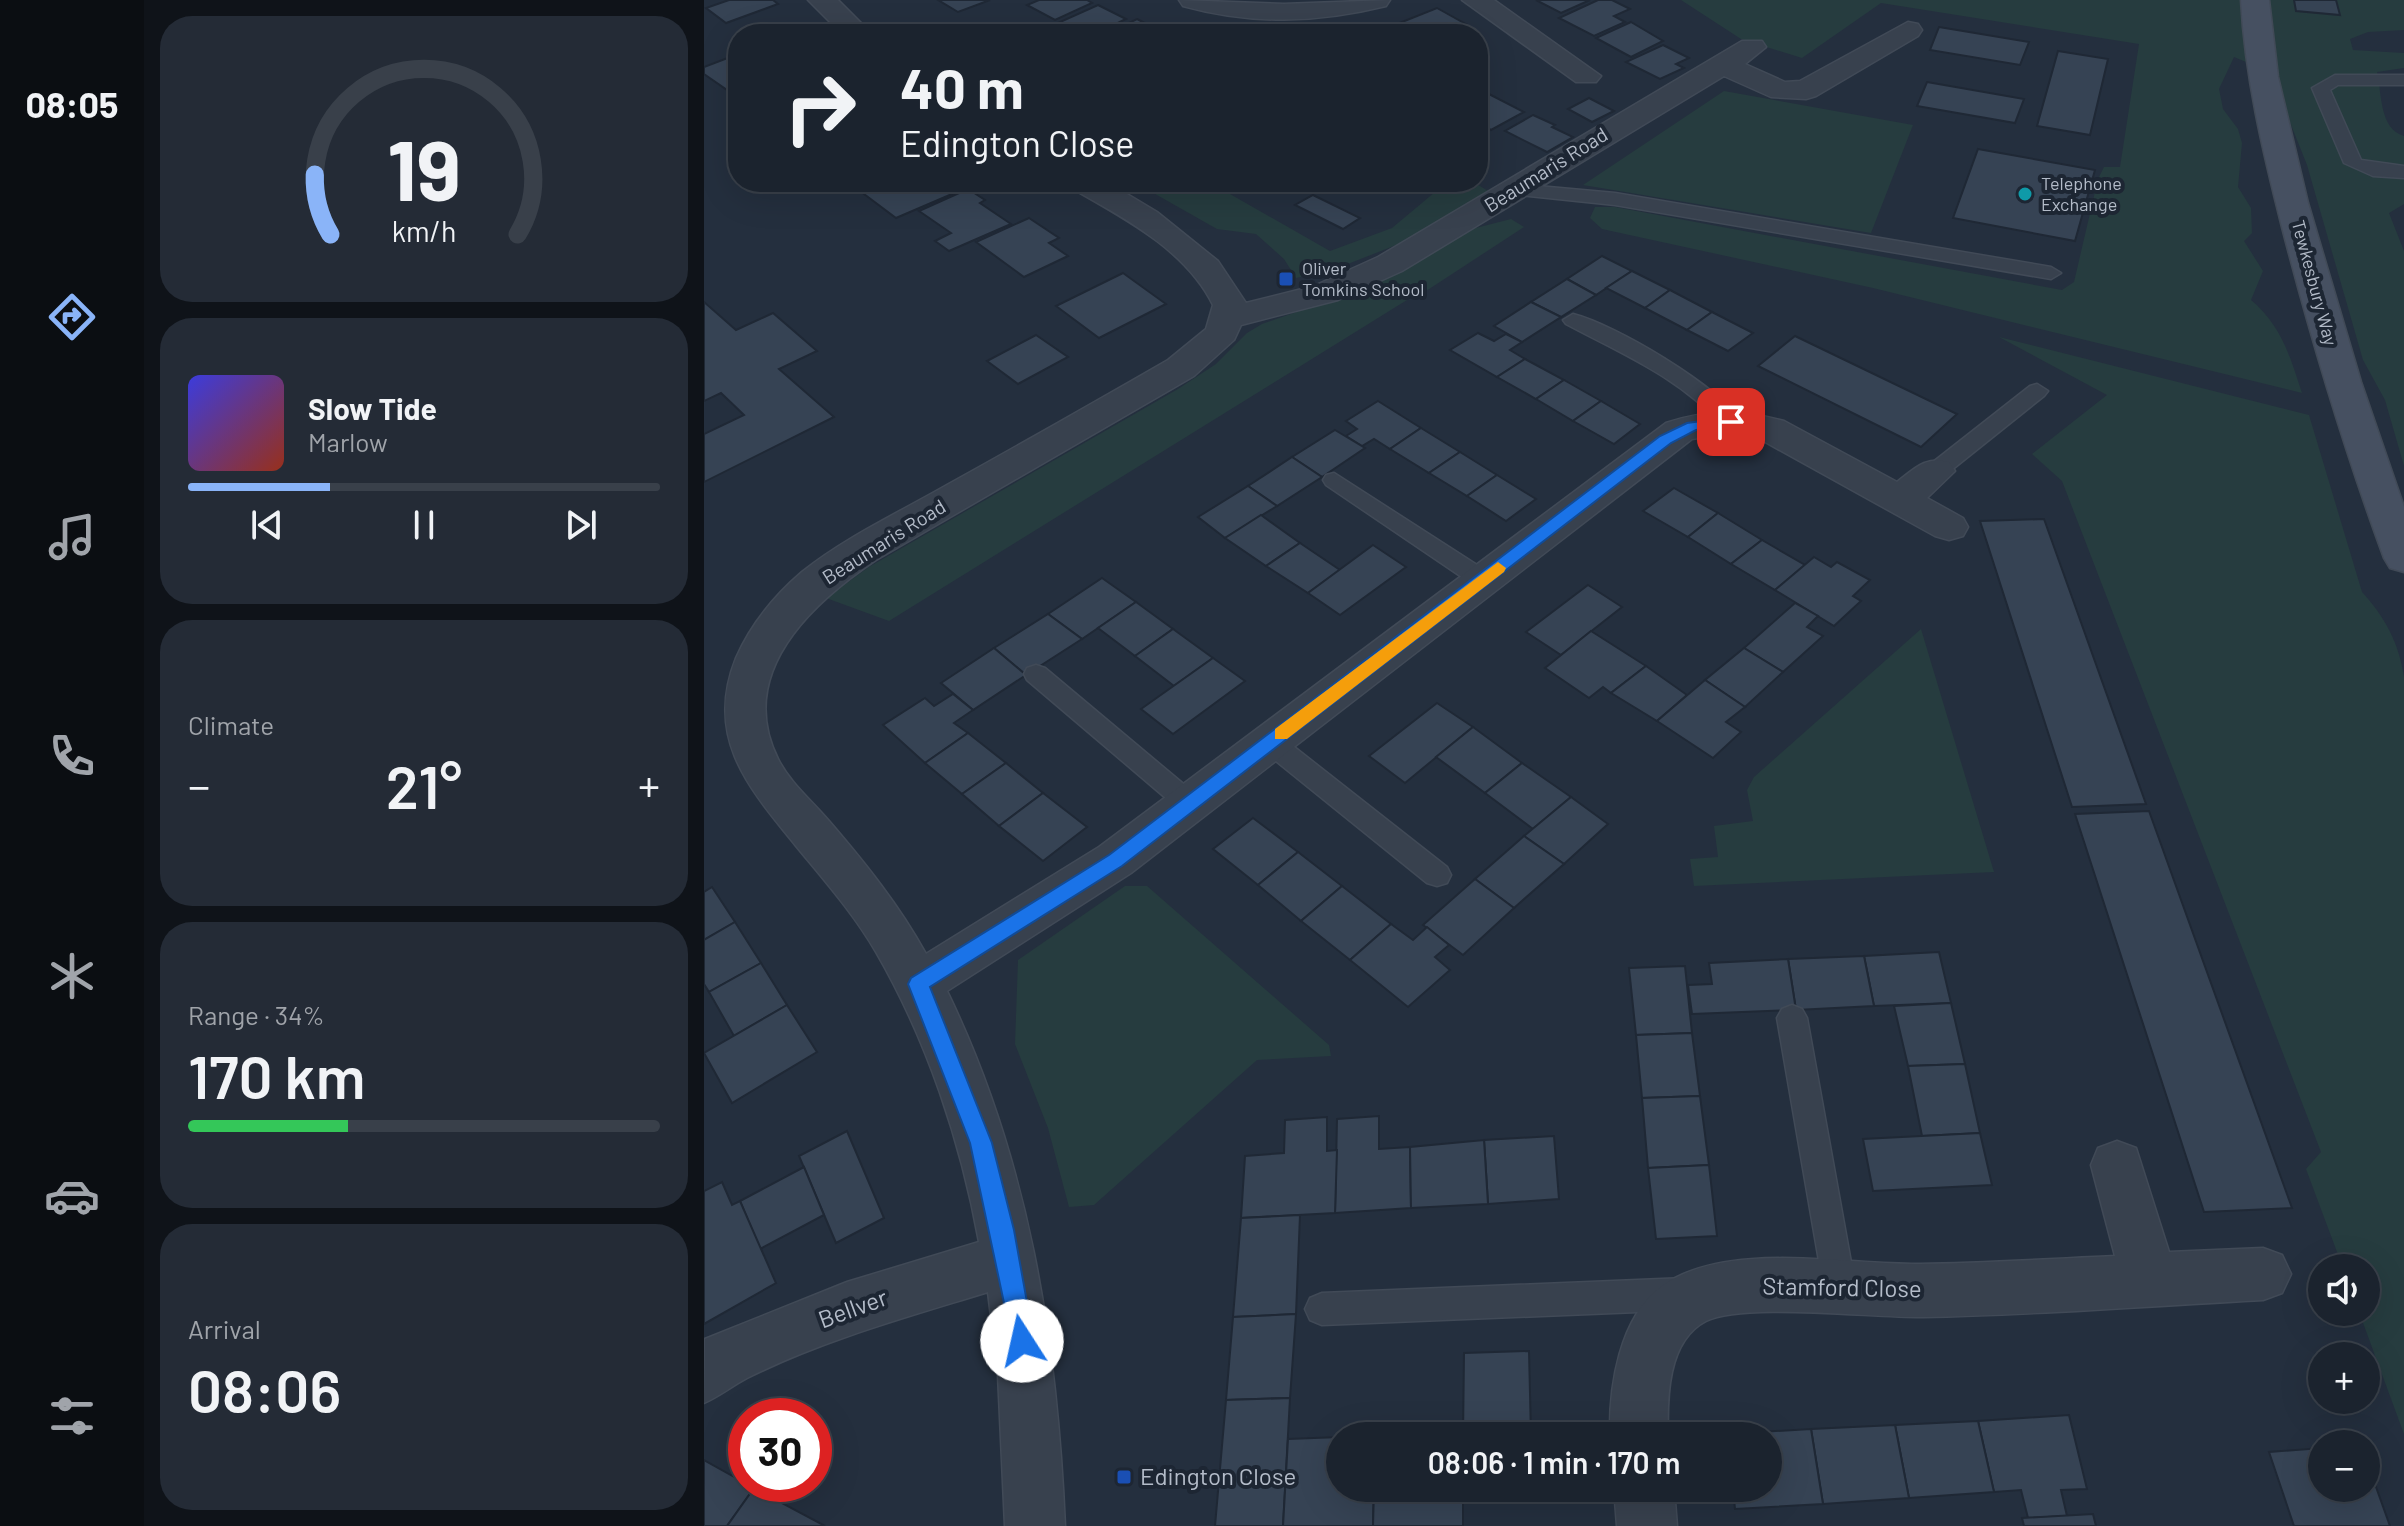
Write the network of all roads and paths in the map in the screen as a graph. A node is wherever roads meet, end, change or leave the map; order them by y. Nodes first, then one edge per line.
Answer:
1 (1193, 0) edge
2 (1376, 0) edge
3 (1476, 0) edge
4 (2255, 0) edge
5 (828, 1) edge
6 (849, 24) edge
7 (1908, 30) dead end
8 (1752, 47) dead end
9 (1549, 51) junction
10 (1517, 61) dead end
11 (1722, 64) junction
12 (1586, 76) dead end
13 (2404, 80) edge
14 (2404, 172) edge
15 (1516, 190) junction
16 (1100, 192) edge
17 (2051, 273) dead end
18 (1229, 318) junction
19 (1573, 320) dead end
20 (2037, 391) dead end
21 (1731, 422) junction
22 (1936, 471) joint
23 (1334, 480) dead end
24 (1901, 499) junction
25 (1949, 527) dead end
26 (2404, 558) edge
27 (1483, 580) junction
28 (1036, 674) dead end
29 (1270, 742) junction
30 (1190, 804) junction
31 (1437, 875) dead end
32 (918, 984) junction
33 (1792, 1018) dead end
34 (2117, 1165) dead end
35 (1008, 1259) junction
36 (2263, 1274) dead end
37 (2149, 1279) junction
38 (1840, 1290) junction
39 (1706, 1293) junction
40 (1322, 1309) dead end
41 (704, 1374) edge
42 (1638, 1422) edge
43 (1645, 1502) edge
44 (1035, 1526) edge
45 (1647, 1526) edge

1 - 2 street
3 - 9 street
4 - 26 main road, Tewkesbury Way
5 - 6 street
7 - 11 street
8 - 11 street, Beaumaris Road
9 - 10 street
9 - 12 street
11 - 15 street, Beaumaris Road
13 - 14 lane
15 - 17 lane
15 - 18 street, Beaumaris Road
16 - 18 street
18 - 32 street, Beaumaris Road
19 - 21 lane
20 - 22 lane
21 - 24 street
21 - 27 street
22 - 24 street
23 - 27 lane
24 - 25 street
27 - 29 street
28 - 30 lane
29 - 30 street
29 - 31 lane
30 - 32 street
32 - 35 street, Beaumaris Road
33 - 38 lane
34 - 37 street
35 - 41 street, Bellver
35 - 44 street, Beaumaris Road
36 - 37 street, Stamford Close
37 - 38 street, Stamford Close
38 - 39 street, Stamford Close
39 - 40 lane
39 - 42 street, Stamford Close
43 - 45 street

